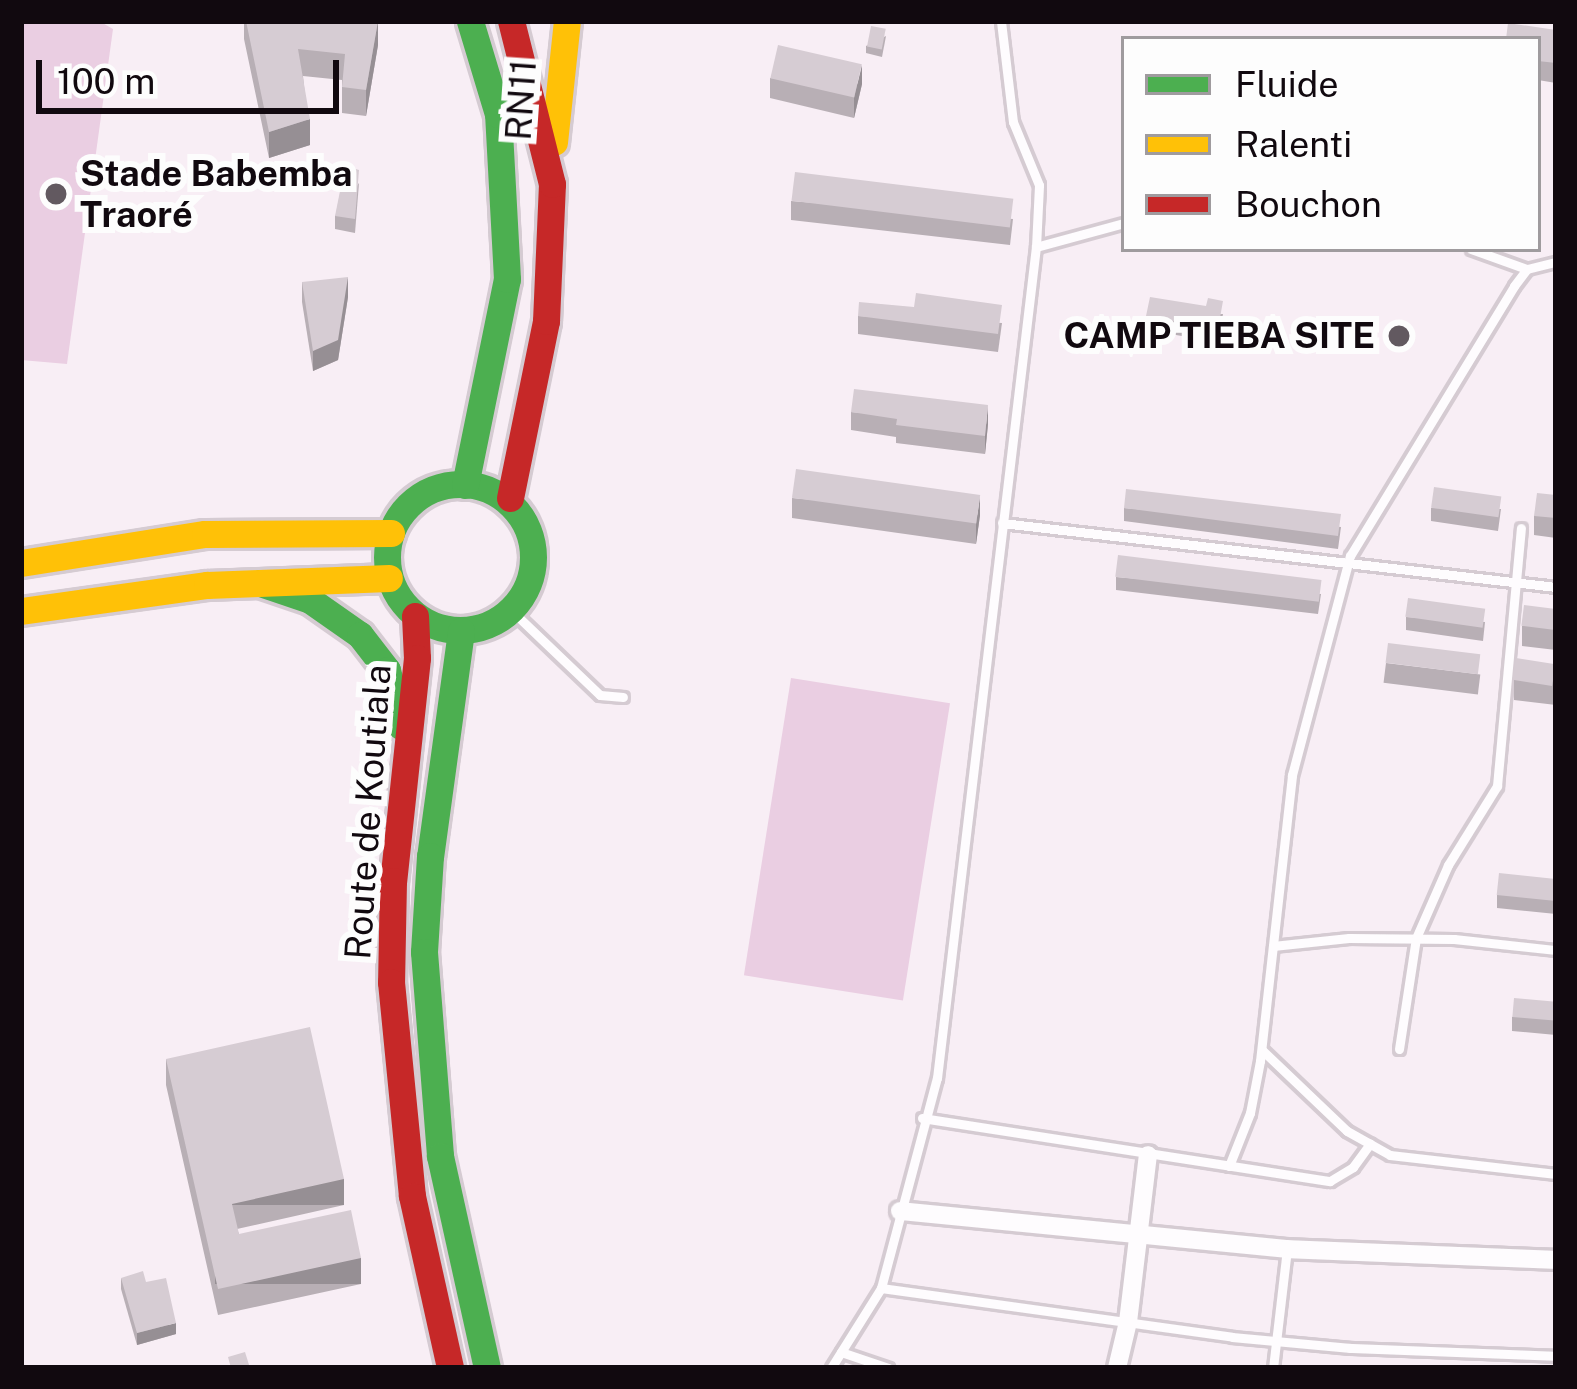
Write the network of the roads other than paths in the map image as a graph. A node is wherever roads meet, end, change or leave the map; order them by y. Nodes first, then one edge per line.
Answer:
1 (470, 21) edge
2 (511, 21) edge
3 (567, 21) edge
4 (1000, 21) edge
5 (551, 184) junction
6 (1121, 224) edge
7 (1036, 247) junction
8 (1479, 252) edge
9 (1556, 262) edge
10 (1527, 269) junction
11 (465, 485) junction
12 (509, 498) junction
13 (1002, 524) junction
14 (1521, 527) dead end
15 (391, 533) junction
16 (118, 548) junction
17 (21, 563) edge
18 (1348, 563) junction
19 (389, 578) junction
20 (1516, 582) junction
21 (260, 583) junction
22 (1556, 586) edge
23 (124, 596) junction
24 (511, 610) junction
25 (21, 611) edge
26 (415, 616) junction
27 (461, 631) junction
28 (622, 697) dead end
29 (399, 812) junction
30 (1416, 938) junction
31 (1273, 946) junction
32 (1556, 950) edge
33 (1399, 1049) dead end
34 (1262, 1050) junction
35 (922, 1118) junction
36 (1370, 1144) junction
37 (1148, 1155) junction
38 (1229, 1166) junction
39 (1556, 1174) edge
40 (900, 1210) junction
41 (1139, 1234) junction
42 (1286, 1249) junction
43 (1556, 1260) edge
44 (881, 1288) junction
45 (1128, 1322) junction
46 (1276, 1341) junction
47 (841, 1352) junction
48 (1556, 1355) edge
49 (450, 1368) edge
50 (487, 1368) edge
51 (831, 1368) edge
52 (888, 1368) edge
53 (1117, 1368) edge
54 (1273, 1368) edge

1 - 11 main road, RN11
2 - 5 main road, RN11
3 - 5 main road, RN11 / RN11
4 - 7 lane
5 - 12 main road, RN11
6 - 7 lane
7 - 13 lane
8 - 10 lane
9 - 10 lane
10 - 18 lane
11 - 12 main road
11 - 15 main road
12 - 24 main road
13 - 18 lane
13 - 35 lane
14 - 20 lane
15 - 16 main road
15 - 19 main road
16 - 17 main road
16 - 23 main road
18 - 20 lane
18 - 31 lane
19 - 21 main road
19 - 26 main road, Route de Koutiala
20 - 22 lane
20 - 30 lane
21 - 23 main road
21 - 29 main road
23 - 25 main road
24 - 27 main road
24 - 28 lane
26 - 27 main road, Route de Koutiala
26 - 29 main road, Route de Koutiala
27 - 50 main road, Route de Koutiala
29 - 49 main road, Route de Koutiala
30 - 31 lane
30 - 32 lane
30 - 33 lane
31 - 34 lane
34 - 36 lane
34 - 38 lane
35 - 37 lane
35 - 40 lane
36 - 38 lane
36 - 39 lane
37 - 38 lane
37 - 41 street
40 - 41 street
40 - 44 lane
41 - 42 street
41 - 45 street
42 - 43 street
42 - 46 lane
44 - 45 lane
44 - 47 lane
45 - 46 lane
45 - 53 street
46 - 48 lane
46 - 54 lane
47 - 51 lane
47 - 52 lane

